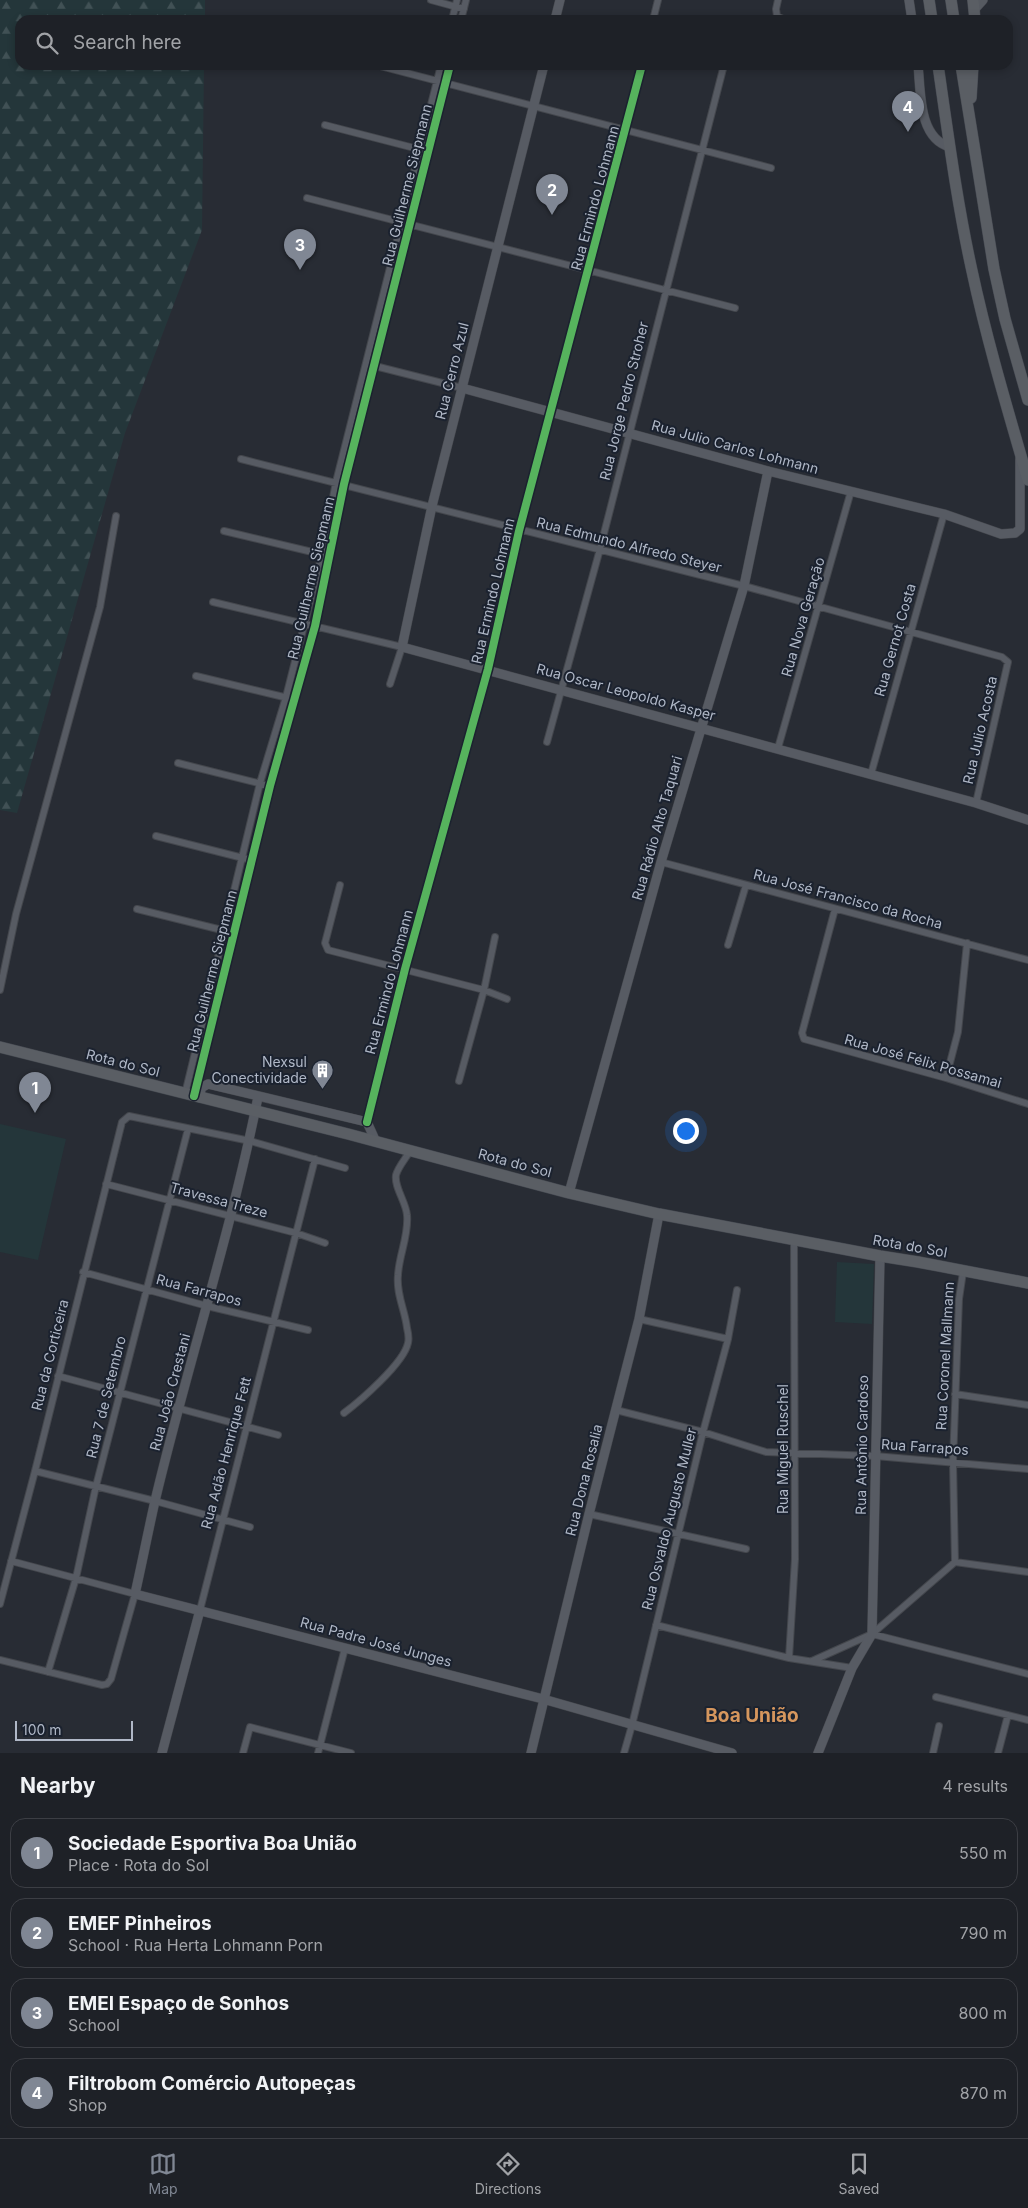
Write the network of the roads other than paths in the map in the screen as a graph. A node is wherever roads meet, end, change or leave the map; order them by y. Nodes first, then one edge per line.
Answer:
1 (432, 0) edge
2 (466, 0) edge
3 (560, 0) edge
4 (658, 0) edge
5 (778, 0) edge
6 (909, 0) edge
7 (929, 0) edge
8 (951, 0) edge
9 (982, 0) edge
10 (457, 3) edge
11 (464, 9) junction
12 (974, 10) edge
13 (453, 15) edge
14 (462, 15) edge
15 (556, 15) edge
16 (654, 15) edge
17 (777, 15) edge
18 (911, 15) edge
19 (931, 15) edge
20 (953, 15) edge
21 (396, 70) edge
22 (440, 70) edge
23 (449, 70) edge
24 (543, 70) edge
25 (641, 70) edge
26 (723, 70) edge
27 (919, 70) edge
28 (939, 70) edge
29 (962, 70) edge
30 (973, 70) edge
31 (437, 80) junction
32 (445, 83) junction
33 (533, 105) junction
34 (970, 123) junction
35 (325, 125) dead end
36 (626, 131) junction
37 (950, 147) junction
38 (420, 150) junction
39 (702, 150) junction
40 (428, 152) junction
41 (771, 168) dead end
42 (307, 198) dead end
43 (401, 223) junction
44 (410, 225) junction
45 (497, 246) junction
46 (589, 269) junction
47 (665, 289) junction
48 (735, 308) dead end
49 (366, 364) junction
50 (374, 366) junction
51 (462, 388) junction
52 (1028, 400) edge
53 (551, 411) junction
54 (628, 433) junction
55 (241, 459) dead end
56 (768, 471) junction
57 (336, 482) junction
58 (1023, 483) edge
59 (344, 484) junction
60 (851, 491) junction
61 (432, 506) junction
62 (944, 514) junction
63 (116, 516) dead end
64 (224, 531) dead end
65 (519, 531) junction
66 (600, 549) junction
67 (322, 554) junction
68 (330, 557) junction
69 (744, 586) junction
70 (213, 602) dead end
71 (819, 608) junction
72 (305, 624) junction
73 (315, 626) junction
74 (910, 633) junction
75 (402, 647) junction
76 (1008, 662) joint
77 (488, 669) junction
78 (196, 676) dead end
79 (390, 684) dead end
80 (562, 689) junction
81 (286, 697) junction
82 (295, 699) junction
83 (701, 727) junction
84 (272, 738) junction
85 (284, 742) junction
86 (547, 742) dead end
87 (778, 748) junction
88 (178, 763) dead end
89 (871, 774) junction
90 (260, 784) junction
91 (270, 786) junction
92 (976, 803) junction
93 (1028, 820) edge
94 (156, 836) dead end
95 (243, 858) junction
96 (252, 860) junction
97 (661, 862) junction
98 (340, 885) dead end
99 (746, 885) junction
100 (137, 909) dead end
101 (835, 909) junction
102 (224, 930) junction
103 (234, 933) junction
104 (495, 938) dead end
105 (967, 943) junction
106 (728, 945) dead end
107 (1028, 960) edge
108 (404, 969) junction
109 (0, 990) edge
110 (484, 990) junction
111 (507, 999) dead end
112 (0, 1047) edge
113 (946, 1078) junction
114 (459, 1081) dead end
115 (188, 1082) junction
116 (201, 1085) junction
117 (193, 1096) junction
118 (258, 1096) junction
119 (1028, 1104) edge
120 (255, 1112) junction
121 (367, 1122) junction
122 (188, 1128) junction
123 (250, 1141) junction
124 (376, 1142) junction
125 (410, 1151) junction
126 (315, 1159) junction
127 (345, 1168) dead end
128 (106, 1184) junction
129 (568, 1193) junction
130 (168, 1200) junction
131 (660, 1214) junction
132 (231, 1216) junction
133 (296, 1233) junction
134 (794, 1239) junction
135 (324, 1243) dead end
136 (880, 1256) junction
137 (84, 1272) junction
138 (963, 1272) junction
139 (1028, 1283) edge
140 (146, 1289) junction
141 (737, 1290) dead end
142 (207, 1306) junction
143 (639, 1318) junction
144 (275, 1322) junction
145 (308, 1330) dead end
146 (728, 1339) junction
147 (58, 1376) junction
148 (119, 1393) junction
149 (955, 1394) junction
150 (1028, 1405) edge
151 (180, 1410) junction
152 (616, 1410) junction
153 (344, 1413) dead end
154 (247, 1428) junction
155 (703, 1432) junction
156 (278, 1435) dead end
157 (796, 1453) junction
158 (875, 1456) junction
159 (953, 1462) junction
160 (1028, 1469) edge
161 (35, 1471) junction
162 (96, 1486) junction
163 (155, 1501) junction
164 (589, 1514) junction
165 (222, 1520) junction
166 (250, 1527) dead end
167 (678, 1534) junction
168 (746, 1549) dead end
169 (11, 1561) junction
170 (955, 1562) junction
171 (1028, 1572) edge
172 (4, 1576) edge
173 (76, 1578) junction
174 (135, 1594) junction
175 (0, 1604) edge
176 (200, 1610) junction
177 (656, 1625) junction
178 (872, 1634) junction
179 (345, 1648) junction
180 (790, 1658) junction
181 (0, 1660) edge
182 (812, 1661) junction
183 (852, 1668) junction
184 (48, 1672) junction
185 (1028, 1674) edge
186 (936, 1697) dead end
187 (544, 1700) junction
188 (1008, 1715) junction
189 (1028, 1720) edge
190 (632, 1725) junction
191 (939, 1726) dead end
192 (320, 1744) junction
193 (162, 1753) edge
194 (243, 1753) edge
195 (318, 1753) edge
196 (352, 1753) edge
197 (531, 1753) edge
198 (624, 1753) edge
199 (732, 1753) edge
200 (818, 1753) edge
201 (933, 1753) edge
202 (998, 1753) edge

1 - 10 street
2 - 11 street
3 - 15 street
4 - 16 street
5 - 17 street
6 - 18 street
7 - 19 highway
8 - 20 highway
9 - 12 main road
10 - 11 street
10 - 13 street
11 - 14 street
21 - 31 street
22 - 31 street, Rua Guilherme Siepmann
23 - 32 street, Rua Guilherme Siepmann
24 - 33 street, Rua Cerro Azul
25 - 36 street, Rua Ermindo Lohmann
26 - 39 street, Rua Jorge Pedro Stroher
27 - 37 street
28 - 37 highway
29 - 34 highway
30 - 34 highway
31 - 32 street
31 - 38 street, Rua Guilherme Siepmann
32 - 33 street
32 - 40 street, Rua Guilherme Siepmann
33 - 36 street
33 - 45 street, Rua Cerro Azul
34 - 52 highway
35 - 38 street
36 - 39 street
36 - 46 street, Rua Ermindo Lohmann
37 - 58 highway
38 - 40 street
38 - 43 street, Rua Guilherme Siepmann
39 - 41 street
39 - 47 street, Rua Jorge Pedro Stroher
40 - 44 street, Rua Guilherme Siepmann
42 - 43 street
43 - 44 street
43 - 49 street, Rua Guilherme Siepmann
44 - 45 street
44 - 50 street, Rua Guilherme Siepmann
45 - 46 street
45 - 51 street, Rua Cerro Azul
46 - 47 street
46 - 53 street, Rua Ermindo Lohmann
47 - 48 street
47 - 54 street, Rua Jorge Pedro Stroher
49 - 50 street, Rua Julio Carlos Lohmann
49 - 57 street, Rua Guilherme Siepmann
50 - 51 street, Rua Julio Carlos Lohmann
50 - 59 street, Rua Guilherme Siepmann
51 - 53 street, Rua Julio Carlos Lohmann
51 - 61 street, Rua Cerro Azul
53 - 54 street, Rua Julio Carlos Lohmann
53 - 65 street, Rua Ermindo Lohmann
54 - 56 street, Rua Julio Carlos Lohmann
54 - 66 street, Rua Jorge Pedro Stroher
55 - 57 street, Rua Edmundo Alfredo Steyer
56 - 60 street, Rua Julio Carlos Lohmann
56 - 69 street, Rua Rádio Alto Taquari
57 - 59 street, Rua Edmundo Alfredo Steyer
57 - 67 street, Rua Guilherme Siepmann
58 - 62 street, Rua Julio Carlos Lohmann
59 - 61 street, Rua Edmundo Alfredo Steyer
59 - 68 street, Rua Guilherme Siepmann
60 - 62 street, Rua Julio Carlos Lohmann
60 - 71 street, Rua Nova Geração
61 - 65 street, Rua Edmundo Alfredo Steyer
61 - 75 street, Rua Cerro Azul
62 - 74 street, Rua Gernot Costa
63 - 109 street
64 - 67 street
65 - 66 street, Rua Edmundo Alfredo Steyer
65 - 77 street, Rua Ermindo Lohmann
66 - 69 street, Rua Edmundo Alfredo Steyer
66 - 80 street, Rua Jorge Pedro Stroher
67 - 68 street
67 - 72 street, Rua Guilherme Siepmann
68 - 73 street, Rua Guilherme Siepmann
69 - 71 street, Rua Edmundo Alfredo Steyer
69 - 83 street, Rua Rádio Alto Taquari
70 - 72 street, Rua Oscar Leopoldo Kasper
71 - 74 street, Rua Edmundo Alfredo Steyer
71 - 87 street, Rua Nova Geração
72 - 73 street, Rua Oscar Leopoldo Kasper
72 - 81 street, Rua Guilherme Siepmann
73 - 75 street, Rua Oscar Leopoldo Kasper
73 - 82 street, Rua Guilherme Siepmann
74 - 76 street, Rua Edmundo Alfredo Steyer
74 - 89 street, Rua Gernot Costa
75 - 77 street, Rua Oscar Leopoldo Kasper
75 - 79 street, Rua Cerro Azul
76 - 92 street, Rua Julio Acosta
77 - 80 street, Rua Oscar Leopoldo Kasper
77 - 108 street, Rua Ermindo Lohmann
78 - 81 street
80 - 83 street, Rua Oscar Leopoldo Kasper
80 - 86 street, Rua Jorge Pedro Stroher
81 - 82 street
81 - 84 street, Rua Guilherme Siepmann
82 - 85 street, Rua Guilherme Siepmann
83 - 87 street, Rua Oscar Leopoldo Kasper
83 - 97 street, Rua Rádio Alto Taquari
84 - 85 street
84 - 90 street, Rua Guilherme Siepmann
85 - 91 street, Rua Guilherme Siepmann
87 - 89 street, Rua Oscar Leopoldo Kasper
88 - 90 street
89 - 92 street, Rua Oscar Leopoldo Kasper
90 - 91 street
90 - 95 street, Rua Guilherme Siepmann
91 - 96 street, Rua Guilherme Siepmann
92 - 93 street, Rua Oscar Leopoldo Kasper
94 - 95 street
95 - 96 street
95 - 102 street, Rua Guilherme Siepmann
96 - 103 street, Rua Guilherme Siepmann
97 - 99 street, Rua José Francisco da Rocha
97 - 129 street, Rua Rádio Alto Taquari
98 - 108 street
99 - 101 street, Rua José Francisco da Rocha
99 - 106 street
100 - 102 street
101 - 105 street, Rua José Francisco da Rocha
101 - 113 street, Rua José Félix Possamai
102 - 103 street
102 - 115 street, Rua Guilherme Siepmann
103 - 116 street, Rua Guilherme Siepmann
104 - 110 street
105 - 107 street, Rua José Francisco da Rocha
105 - 113 street
108 - 110 street
108 - 121 street, Rua Ermindo Lohmann
110 - 111 street
110 - 114 street
112 - 117 highway, Rota do Sol
113 - 119 street, Rua José Félix Possamai
115 - 116 street
115 - 117 street, Rua Guilherme Siepmann
116 - 117 street
116 - 118 street
117 - 120 highway, Rota do Sol
118 - 120 street, Rua João Crestani
118 - 121 street
120 - 123 street, Rua João Crestani
120 - 124 highway, Rota do Sol
121 - 124 street
122 - 123 street
122 - 128 street, Rua da Corticeira
122 - 130 street, Rua 7 de Setembro
123 - 126 street
123 - 132 street, Rua João Crestani
124 - 125 highway, Rota do Sol
125 - 129 highway, Rota do Sol
125 - 153 street
126 - 127 street
126 - 133 street, Rua Adão Henrique Fett
128 - 130 street, Travessa Treze
128 - 137 street, Rua da Corticeira
129 - 131 highway, Rota do Sol
130 - 132 street, Travessa Treze
130 - 140 street, Rua 7 de Setembro
131 - 134 highway, Rota do Sol
131 - 143 street, Rua Dona Rosalia
132 - 133 street, Travessa Treze
132 - 142 street, Rua João Crestani
133 - 135 street, Travessa Treze
133 - 144 street, Rua Adão Henrique Fett
134 - 136 highway, Rota do Sol
134 - 157 street, Rua Miguel Ruschel
136 - 138 highway, Rota do Sol
136 - 158 street, Rua Antônio Cardoso
137 - 140 street, Rua Farrapos
137 - 147 street, Rua da Corticeira
138 - 139 highway, Rota do Sol
138 - 149 street, Rua Coronel Mallmann
140 - 142 street, Rua Farrapos
140 - 148 street, Rua 7 de Setembro
141 - 146 street, Rua Osvaldo Augusto Muller
142 - 144 street, Rua Farrapos
142 - 151 street, Rua João Crestani
143 - 146 street
143 - 152 street, Rua Dona Rosalia
144 - 145 street, Rua Farrapos
144 - 154 street, Rua Adão Henrique Fett
146 - 155 street, Rua Osvaldo Augusto Muller
147 - 148 street
147 - 161 street, Rua da Corticeira
148 - 151 street
148 - 162 street, Rua 7 de Setembro
149 - 150 street
149 - 159 street, Rua Coronel Mallmann
151 - 154 street
151 - 163 street, Rua João Crestani
152 - 155 street, Rua Farrapos
152 - 164 street, Rua Dona Rosalia
154 - 156 street
154 - 165 street, Rua Adão Henrique Fett
155 - 157 street, Rua Farrapos
155 - 167 street, Rua Osvaldo Augusto Muller
157 - 158 street, Rua Farrapos
157 - 180 street, Rua Miguel Ruschel
158 - 159 street, Rua Farrapos
158 - 178 street, Rua Antônio Cardoso
159 - 160 street, Rua Farrapos
159 - 170 street, Rua Coronel Mallmann
161 - 162 street
161 - 169 street, Rua da Corticeira
162 - 163 street
162 - 173 street, Rua 7 de Setembro
163 - 165 street
163 - 174 street, Rua João Crestani
164 - 167 street
164 - 187 street, Rua Dona Rosalia
165 - 166 street
165 - 176 street, Rua Adão Henrique Fett
167 - 168 street
167 - 177 street, Rua Osvaldo Augusto Muller
169 - 172 street, Rua da Corticeira
169 - 173 street, Rua Padre José Junges
170 - 171 street
170 - 178 street
172 - 175 street, Rua da Corticeira
173 - 174 street, Rua Padre José Junges
173 - 184 street, Rua 7 de Setembro
174 - 176 street, Rua Padre José Junges
174 - 184 street, Rua João Crestani
176 - 179 street, Rua Padre José Junges
176 - 193 street, Rua Adão Henrique Fett
177 - 180 street
177 - 190 street, Rua Osvaldo Augusto Muller
178 - 182 street
178 - 183 street
178 - 185 street
179 - 187 street, Rua Padre José Junges
179 - 192 street
180 - 182 street
181 - 184 street
182 - 183 street
183 - 200 street
186 - 188 street
187 - 190 street, Rua Padre José Junges
187 - 197 street, Rua Dona Rosalia
188 - 189 street
188 - 202 street
190 - 198 street, Rua Osvaldo Augusto Muller
190 - 199 street, Rua Padre José Junges
191 - 201 street
192 - 194 street
192 - 195 street
192 - 196 street

